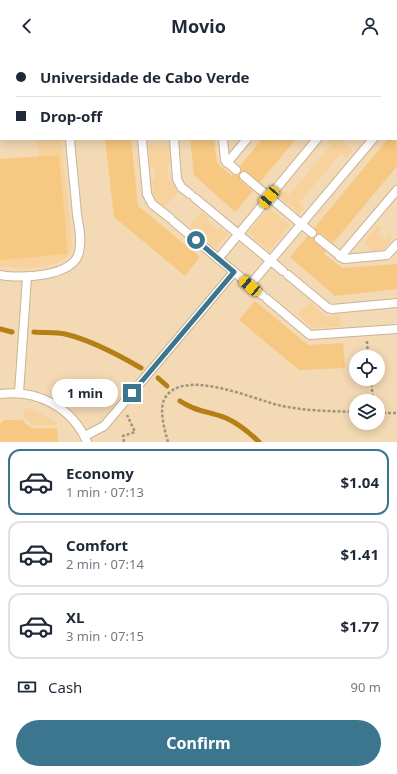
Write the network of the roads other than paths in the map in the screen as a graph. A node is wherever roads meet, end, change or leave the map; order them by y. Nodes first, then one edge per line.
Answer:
1 (70, 140) edge
2 (142, 140) edge
3 (174, 140) edge
4 (222, 140) edge
5 (246, 140) edge
6 (316, 140) edge
7 (372, 140) edge
8 (227, 162) junction
9 (236, 170) dead end
10 (244, 176) dead end
11 (397, 190) edge
12 (269, 197) junction
13 (302, 224) junction
14 (312, 233) dead end
15 (238, 234) junction
16 (319, 239) dead end
17 (397, 244) edge
18 (340, 257) junction
19 (218, 259) junction
20 (271, 261) junction
21 (234, 272) junction
22 (0, 275) edge
23 (27, 277) junction
24 (250, 286) junction
25 (397, 303) edge
26 (397, 329) edge
27 (19, 393) junction
28 (0, 394) edge
29 (86, 439) edge

1 - 23 lane
2 - 19 lane
3 - 15 lane
4 - 8 lane
5 - 8 lane
6 - 12 lane
7 - 13 lane
8 - 9 lane
10 - 12 lane
11 - 18 lane
12 - 13 lane
12 - 15 lane
13 - 14 lane
13 - 20 lane
15 - 19 lane
15 - 20 lane
16 - 18 lane
17 - 18 lane
19 - 21 lane
20 - 24 lane
20 - 25 lane
21 - 24 lane
21 - 29 lane, bridge
22 - 23 lane
23 - 27 lane
24 - 26 lane
27 - 28 lane
27 - 29 lane

